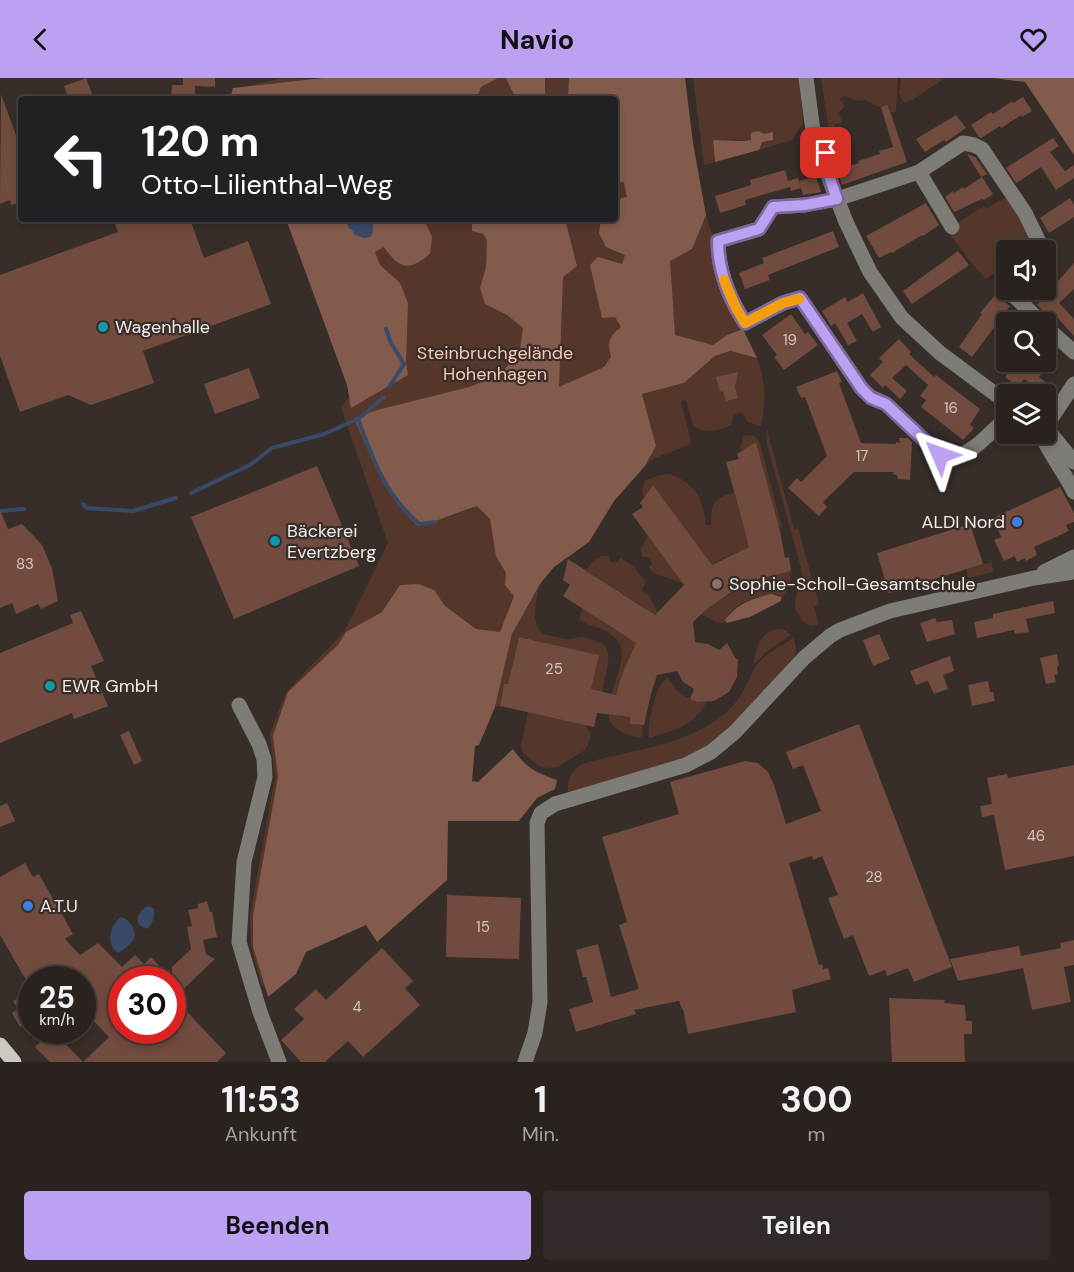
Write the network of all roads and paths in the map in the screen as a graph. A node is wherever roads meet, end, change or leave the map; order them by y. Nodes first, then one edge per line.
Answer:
1 (806, 78) edge
2 (815, 78) edge
3 (826, 167) junction
4 (919, 172) junction
5 (837, 199) junction
6 (952, 228) dead end
7 (1038, 240) edge
8 (1018, 300) edge
9 (1031, 312) edge
10 (1056, 336) edge
11 (1074, 352) edge
12 (1074, 384) edge
13 (996, 395) edge
14 (1056, 411) edge
15 (996, 427) edge
16 (1056, 440) edge
17 (1045, 444) edge
18 (1074, 462) edge
19 (1074, 492) edge
20 (1074, 557) edge
21 (1074, 572) edge
22 (1034, 578) junction
23 (239, 705) dead end
24 (0, 1045) edge
25 (14, 1062) edge
26 (279, 1062) edge
27 (527, 1062) edge
28 (536, 1062) edge

1 - 3 street
2 - 3 street
3 - 5 street
4 - 5 street
4 - 6 street
4 - 7 street
5 - 13 street
5 - 15 street
8 - 9 street
10 - 11 street
12 - 14 street
16 - 18 street
17 - 19 street
20 - 22 street
21 - 22 street
22 - 27 street
23 - 26 street
24 - 25 main road
27 - 28 street

